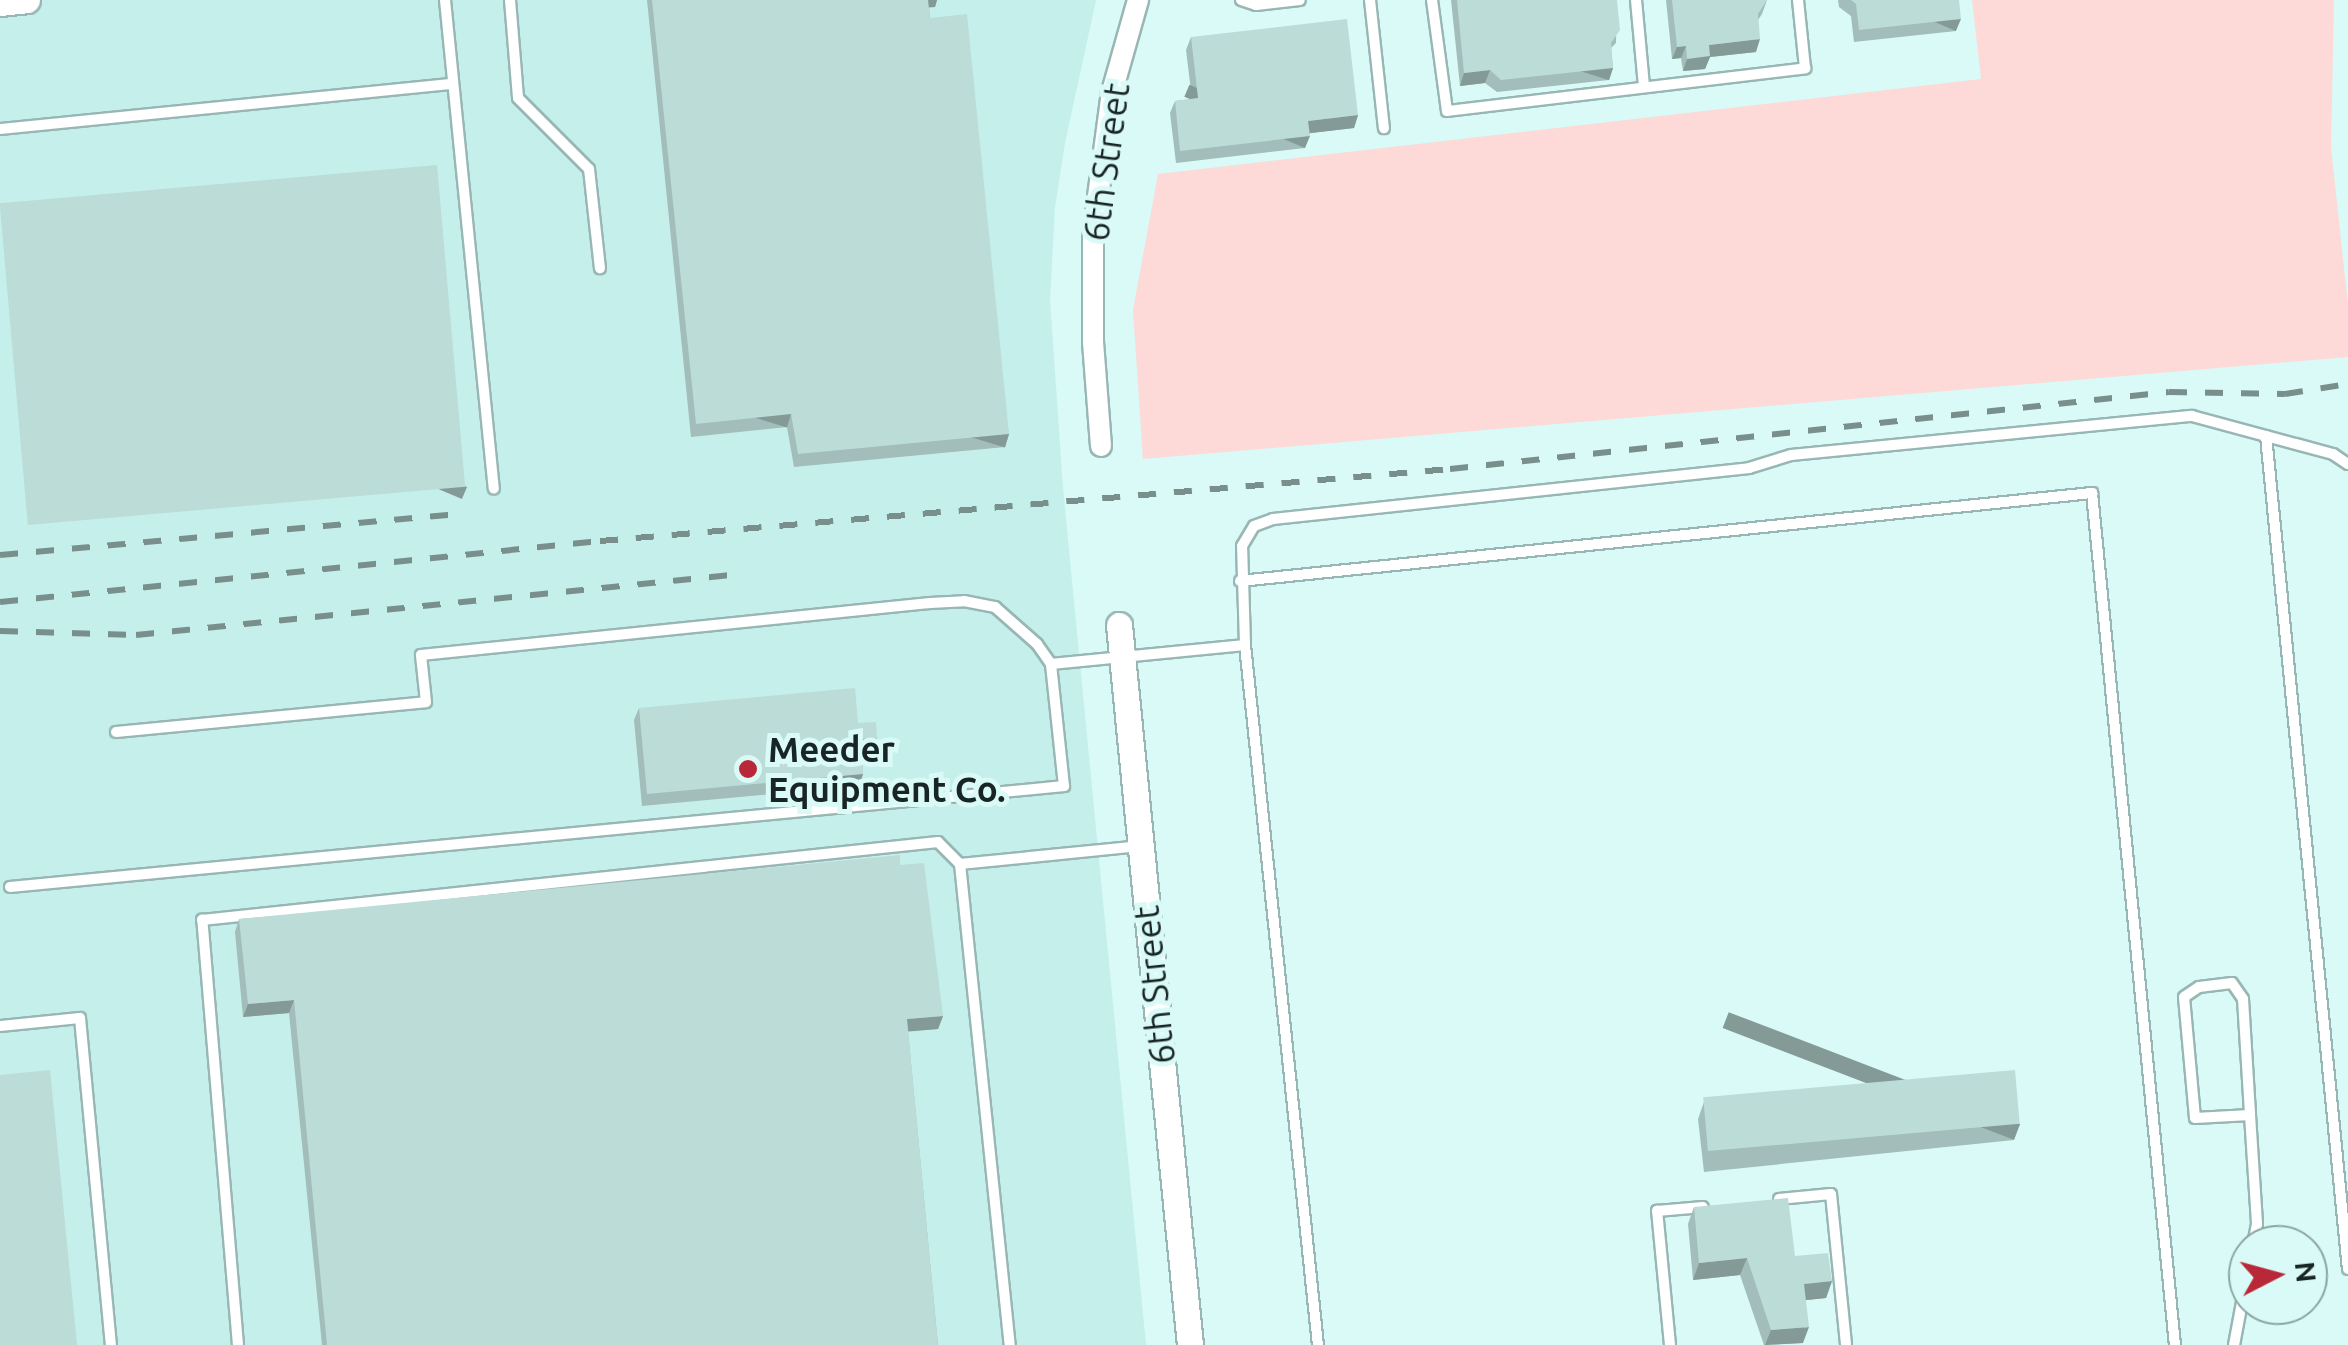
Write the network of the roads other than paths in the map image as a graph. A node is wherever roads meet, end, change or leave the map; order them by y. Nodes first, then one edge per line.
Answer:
1 (27, 0) edge
2 (445, 0) edge
3 (510, 0) edge
4 (1138, 0) edge
5 (1242, 0) edge
6 (1300, 0) edge
7 (1370, 0) edge
8 (1432, 0) edge
9 (1636, 0) edge
10 (1798, 0) edge
11 (0, 3) edge
12 (454, 84) junction
13 (1644, 87) junction
14 (1384, 128) dead end
15 (0, 129) edge
16 (600, 268) dead end
17 (2266, 436) junction
18 (1101, 446) dead end
19 (2348, 464) edge
20 (494, 489) dead end
21 (1240, 581) junction
22 (1119, 625) dead end
23 (1245, 645) junction
24 (1122, 658) junction
25 (1050, 664) junction
26 (116, 732) dead end
27 (1140, 846) junction
28 (960, 864) junction
29 (10, 887) dead end
30 (0, 1026) edge
31 (2250, 1116) junction
32 (1773, 1200) edge
33 (1715, 1206) edge
34 (2257, 1225) edge
35 (2348, 1269) edge
36 (111, 1345) edge
37 (238, 1345) edge
38 (1010, 1345) edge
39 (1190, 1345) edge
40 (1318, 1345) edge
41 (1670, 1345) edge
42 (1846, 1345) edge
43 (2174, 1345) edge

1 - 11 street
2 - 12 lane
3 - 16 lane
4 - 18 street, 6th Street
5 - 6 lane
7 - 14 lane
8 - 13 lane
9 - 13 lane
10 - 13 lane
12 - 15 lane
12 - 20 lane
17 - 19 lane
17 - 21 lane
17 - 35 lane
21 - 23 lane
21 - 43 lane
22 - 24 street, 6th Street
23 - 24 lane
23 - 40 lane
24 - 25 lane
24 - 27 street, 6th Street
25 - 26 lane
25 - 29 lane
27 - 28 lane
27 - 39 street, 6th Street
28 - 37 lane
28 - 38 lane
30 - 36 lane
31 - 31 lane
31 - 34 lane
32 - 42 lane
33 - 41 lane

